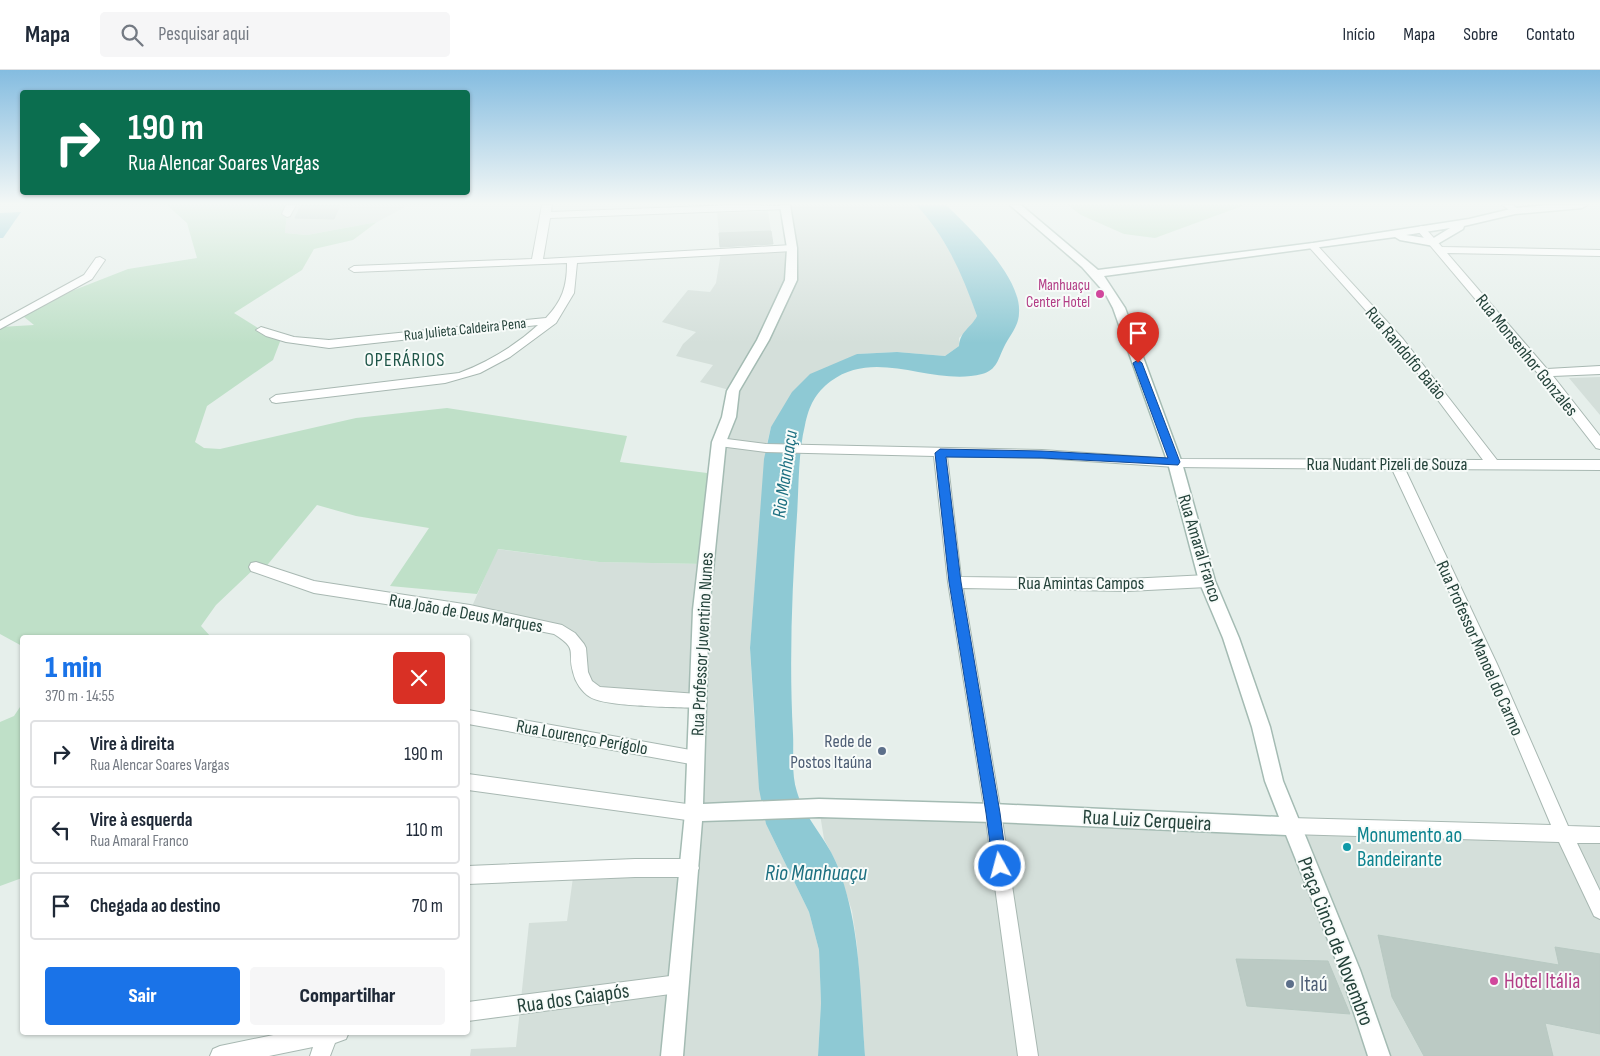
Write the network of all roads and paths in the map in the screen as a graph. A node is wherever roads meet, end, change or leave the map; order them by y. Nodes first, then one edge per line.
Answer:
1 (539, 251) edge
2 (737, 251) edge
3 (792, 251) edge
4 (1070, 251) edge
5 (1274, 251) edge
6 (1317, 251) edge
7 (1441, 251) edge
8 (1554, 251) edge
9 (1600, 253) edge
10 (100, 260) dead end
11 (572, 260) junction
12 (537, 262) junction
13 (354, 269) dead end
14 (1098, 274) junction
15 (552, 321) junction
16 (0, 326) edge
17 (261, 330) dead end
18 (1600, 370) edge
19 (1544, 373) junction
20 (276, 398) dead end
21 (719, 442) junction
22 (1600, 446) edge
23 (940, 453) junction
24 (1175, 462) junction
25 (1396, 463) junction
26 (1494, 465) junction
27 (1600, 465) edge
28 (256, 567) dead end
29 (1208, 581) junction
30 (955, 582) junction
31 (698, 701) junction
32 (470, 716) edge
33 (696, 758) junction
34 (470, 782) edge
35 (694, 813) junction
36 (993, 813) junction
37 (1290, 826) junction
38 (1563, 833) junction
39 (1600, 835) edge
40 (690, 868) junction
41 (470, 875) edge
42 (1600, 910) edge
43 (678, 984) junction
44 (470, 1012) edge
45 (323, 1035) edge
46 (332, 1035) edge
47 (220, 1056) edge
48 (320, 1056) edge
49 (672, 1056) edge
50 (1028, 1056) edge
51 (1379, 1056) edge

1 - 12 street
2 - 11 street
3 - 21 street, Rua Professor Juventino Nunes
4 - 14 street, Rua Amaral Franco
5 - 14 street
6 - 26 street, Rua Randolfo Baião
7 - 19 street, Rua Monsenhor Gonzales
8 - 9 street
10 - 16 street
11 - 12 street
11 - 15 street
12 - 13 street
14 - 24 street, Rua Amaral Franco
15 - 17 street, Rua Julieta Caldeira Pena
15 - 20 street
18 - 19 street
19 - 22 street, Rua Monsenhor Gonzales
21 - 23 street, Rua Nudant Pizeli de Souza
21 - 31 street, Rua Professor Juventino Nunes
23 - 24 street, Rua Nudant Pizeli de Souza
23 - 30 street
24 - 25 street, Rua Nudant Pizeli de Souza
24 - 29 street, Rua Amaral Franco
25 - 26 street, Rua Nudant Pizeli de Souza
25 - 38 street, Rua Professor Manoel do Carmo
26 - 27 street, Rua Nudant Pizeli de Souza
28 - 31 street, Rua João de Deus Marques
29 - 30 street, Rua Amintas Campos
29 - 37 street, Rua Amaral Franco
30 - 36 street
31 - 33 street, Rua Professor Juventino Nunes
32 - 33 street, Rua Lourenço Perígolo
33 - 35 street, Rua Professor Juventino Nunes
34 - 35 street
35 - 36 street, Rua Luiz Cerqueira
35 - 40 street, Rua Professor Juventino Nunes
36 - 37 street, Rua Luiz Cerqueira
36 - 50 street
37 - 38 street, Rua Luiz Cerqueira
37 - 51 street, Praça Cinco de Novembro
38 - 39 street, Rua Luiz Cerqueira
38 - 42 street, Rua Professor Manoel do Carmo
40 - 41 street
40 - 43 street, Rua Professor Juventino Nunes
43 - 44 street, Rua dos Caiapós
43 - 49 street, Rua Professor Juventino Nunes
45 - 47 street
46 - 48 street

